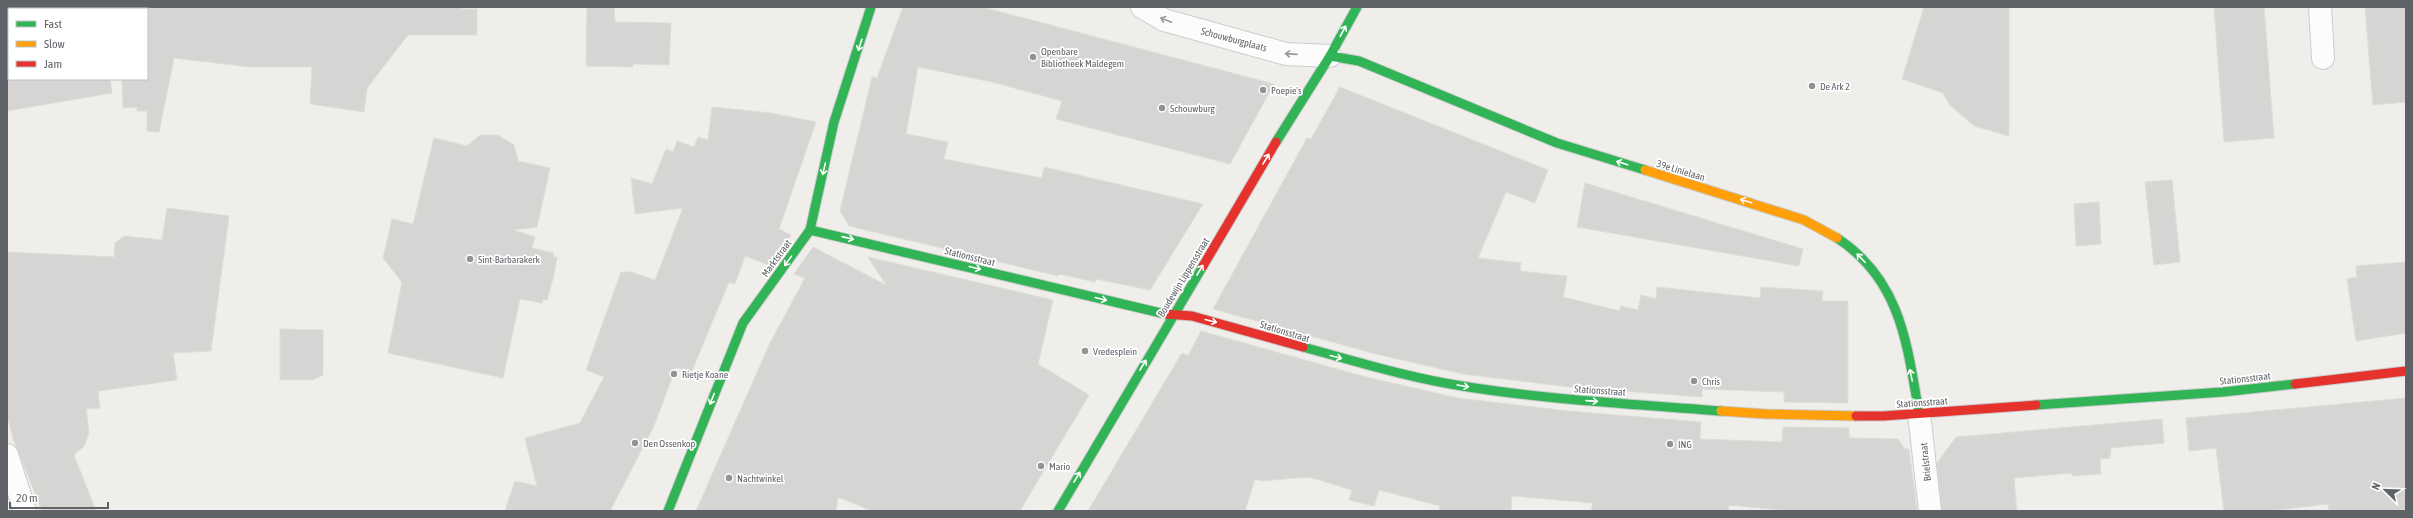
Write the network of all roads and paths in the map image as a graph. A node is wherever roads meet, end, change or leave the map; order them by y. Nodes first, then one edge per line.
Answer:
1 (870, 7) edge
2 (1142, 7) edge
3 (1357, 7) edge
4 (2320, 7) edge
5 (1330, 56) junction
6 (2323, 58) dead end
7 (810, 230) junction
8 (1173, 316) junction
9 (2406, 371) edge
10 (1919, 413) junction
11 (7, 455) edge
12 (26, 511) edge
13 (668, 511) edge
14 (1058, 511) edge
15 (1930, 511) edge

1 -> 7 street, Marktstraat
5 -> 2 street, Schouwburgplaats
5 -> 3 street, Boudewijn Lippensstraat
4 - 6 street
8 -> 5 street, Boudewijn Lippensstraat
10 -> 5 street, 39e Linielaan
7 -> 8 street, Stationsstraat
7 -> 13 street, Marktstraat
8 -> 10 street, Stationsstraat
14 -> 8 street, Boudewijn Lippensstraat
9 - 10 street, Stationsstraat
10 - 15 street, Brielstraat
11 - 12 street

